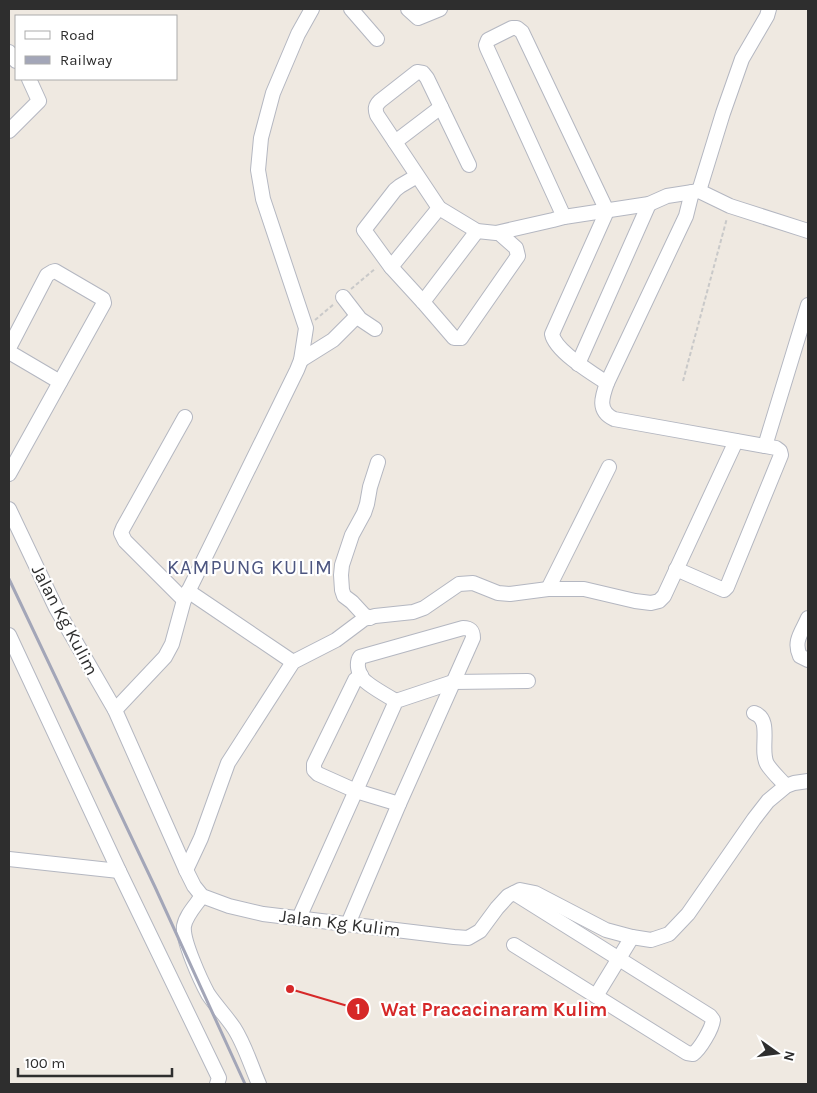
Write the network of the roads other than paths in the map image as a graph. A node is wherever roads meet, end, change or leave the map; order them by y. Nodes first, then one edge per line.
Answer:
1 (312, 9) edge
2 (351, 9) edge
3 (408, 9) edge
4 (440, 9) edge
5 (768, 9) edge
6 (377, 38) dead end
7 (29, 80) edge
8 (441, 107) junction
9 (9, 131) edge
10 (395, 142) junction
11 (469, 165) dead end
12 (417, 176) junction
13 (696, 192) junction
14 (649, 204) junction
15 (440, 208) junction
16 (607, 210) junction
17 (564, 217) junction
18 (477, 231) junction
19 (808, 231) edge
20 (499, 233) junction
21 (391, 268) junction
22 (343, 297) dead end
23 (423, 302) junction
24 (808, 305) edge
25 (357, 316) junction
26 (375, 329) dead end
27 (9, 348) edge
28 (9, 352) edge
29 (301, 360) junction
30 (578, 364) junction
31 (60, 382) junction
32 (607, 383) junction
33 (185, 417) dead end
34 (736, 441) junction
35 (765, 446) junction
36 (378, 462) dead end
37 (609, 467) dead end
38 (9, 474) edge
39 (9, 509) edge
40 (676, 569) junction
41 (548, 589) junction
42 (186, 596) junction
43 (370, 618) junction
44 (808, 618) edge
45 (10, 643) edge
46 (804, 657) edge
47 (293, 662) junction
48 (361, 675) junction
49 (528, 681) dead end
50 (453, 682) junction
51 (396, 701) junction
52 (115, 710) junction
53 (754, 713) dead end
54 (808, 781) edge
55 (786, 786) junction
56 (356, 791) junction
57 (399, 804) junction
58 (9, 858) edge
59 (186, 870) junction
60 (119, 871) junction
61 (514, 893) junction
62 (202, 896) junction
63 (300, 918) junction
64 (348, 924) junction
65 (632, 937) junction
66 (514, 945) dead end
67 (619, 959) junction
68 (596, 996) junction
69 (222, 1082) edge
70 (259, 1084) edge

1 - 29 street
2 - 6 street
3 - 4 street
5 - 13 street
7 - 9 street
8 - 10 street
8 - 10 street
8 - 11 street
10 - 12 street
12 - 15 street
12 - 21 street
13 - 14 street
13 - 19 street
13 - 32 street
14 - 16 street
14 - 30 street
15 - 18 street
15 - 21 street
16 - 17 street
16 - 17 street
16 - 30 street
17 - 20 street
18 - 20 street
18 - 23 street
20 - 23 street
21 - 23 street
22 - 25 street
24 - 35 street
25 - 26 street
25 - 29 street
27 - 31 street
28 - 31 street
29 - 42 street
30 - 32 street
31 - 38 street
32 - 34 street
33 - 42 street
34 - 35 street
34 - 40 street
35 - 40 street
36 - 43 street
37 - 41 street
39 - 52 street, Jalan Kg Kulim
40 - 41 street
41 - 43 street
42 - 47 street
42 - 52 street
43 - 47 street
44 - 46 street
45 - 60 street
47 - 59 street
48 - 50 street
48 - 51 street
48 - 56 street
49 - 50 street
50 - 51 street
50 - 57 street
51 - 56 street
52 - 59 street, Jalan Kg Kulim
53 - 55 street
54 - 55 street
55 - 65 street
56 - 57 street
56 - 63 street
57 - 64 street
58 - 60 street
59 - 62 street, Jalan Kg Kulim
60 - 69 street
61 - 64 street, Jalan Kg Kulim
61 - 65 street
61 - 67 street
62 - 63 street, Jalan Kg Kulim
62 - 70 street
63 - 64 street, Jalan Kg Kulim
65 - 67 street
66 - 68 street
67 - 68 street
67 - 68 street

